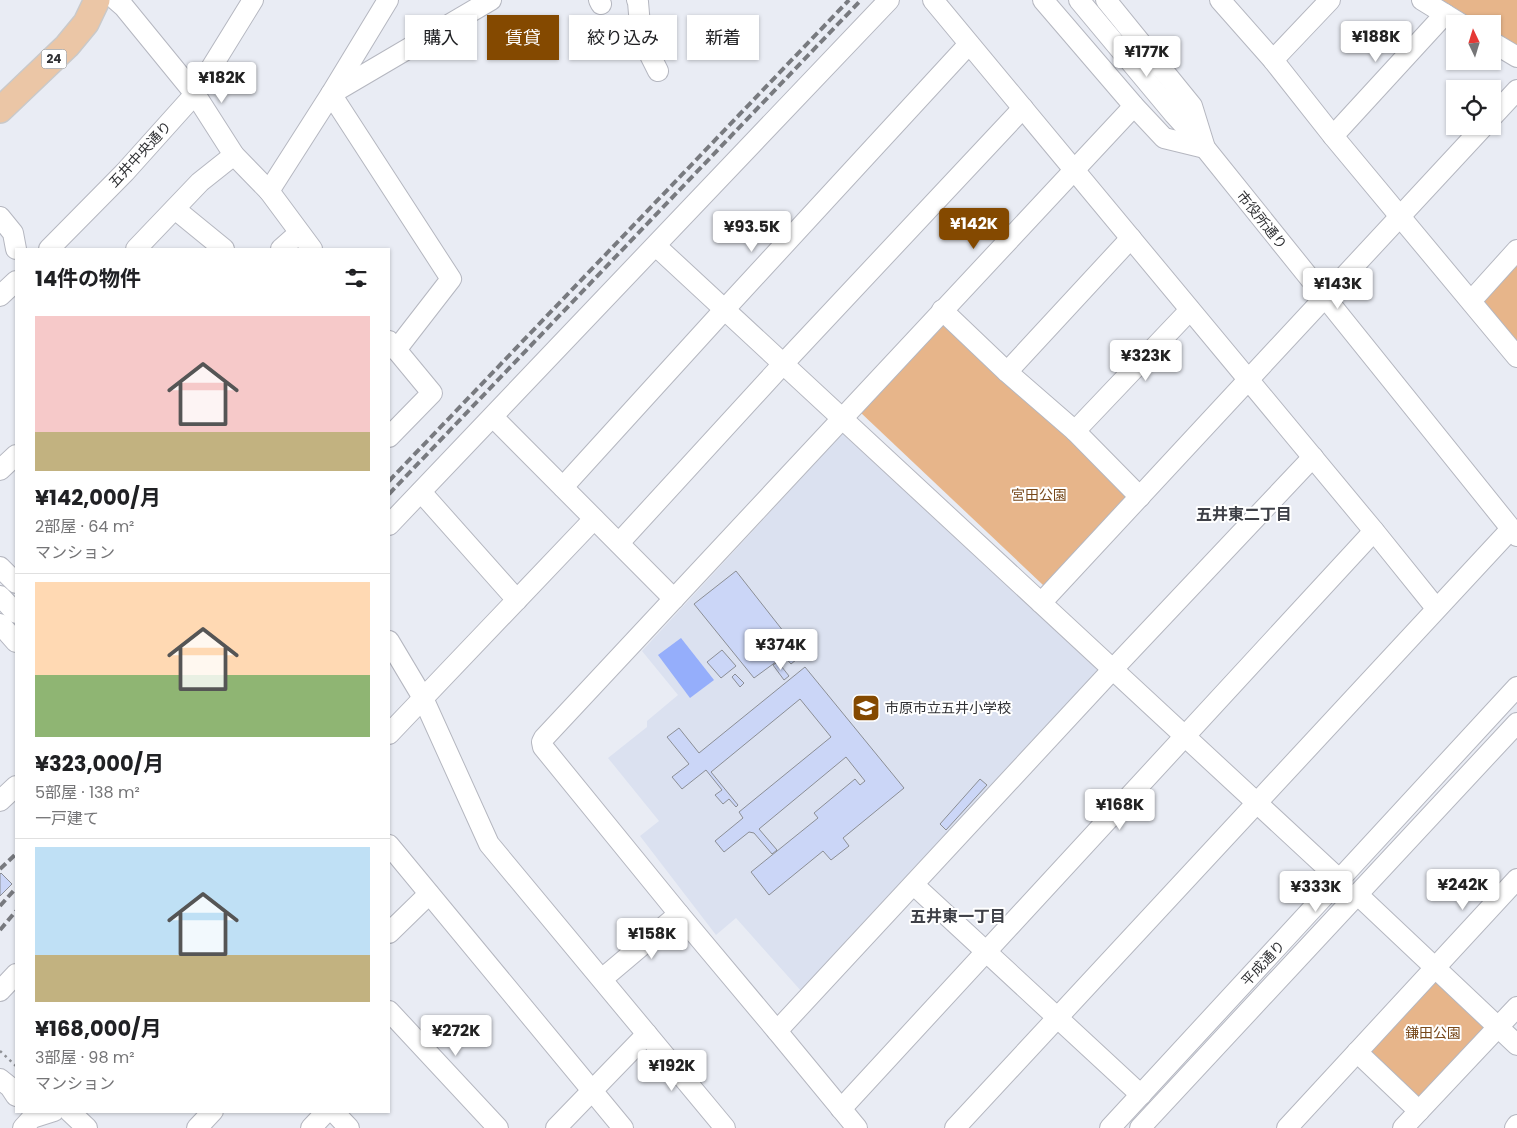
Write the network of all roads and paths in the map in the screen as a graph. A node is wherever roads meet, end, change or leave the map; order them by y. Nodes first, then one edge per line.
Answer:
1 (96, 0) edge
2 (253, 0) edge
3 (388, 0) edge
4 (491, 0) edge
5 (637, 0) edge
6 (889, 0) edge
7 (933, 0) edge
8 (1043, 0) edge
9 (1079, 0) edge
10 (1106, 0) edge
11 (1220, 0) edge
12 (1330, 0) edge
13 (1422, 0) edge
14 (123, 2) edge
15 (1446, 15) edge
16 (1446, 26) edge
17 (969, 44) junction
18 (1501, 47) edge
19 (1517, 57) edge
20 (1273, 60) junction
21 (658, 71) dead end
22 (1517, 90) edge
23 (195, 94) junction
24 (331, 94) junction
25 (1134, 106) junction
26 (1501, 107) edge
27 (1023, 108) junction
28 (0, 110) edge
29 (1476, 135) edge
30 (1333, 136) junction
31 (1205, 148) junction
32 (234, 155) junction
33 (1073, 169) junction
34 (269, 191) junction
35 (175, 209) junction
36 (0, 217) edge
37 (1401, 217) junction
38 (299, 233) junction
39 (1131, 238) junction
40 (656, 246) junction
41 (16, 248) edge
42 (50, 248) edge
43 (137, 248) edge
44 (223, 248) edge
45 (282, 248) edge
46 (311, 248) edge
47 (1517, 250) edge
48 (15, 283) edge
49 (0, 296) edge
50 (1325, 298) junction
51 (1471, 301) junction
52 (724, 310) junction
53 (942, 310) junction
54 (1190, 310) junction
55 (392, 345) edge
56 (1517, 358) edge
57 (783, 364) junction
58 (1007, 372) junction
59 (1249, 380) junction
60 (493, 417) junction
61 (841, 419) junction
62 (1075, 431) junction
63 (390, 435) edge
64 (15, 456) edge
65 (1313, 457) junction
66 (0, 470) edge
67 (563, 487) junction
68 (421, 492) junction
69 (1140, 497) junction
70 (594, 518) junction
71 (390, 524) edge
72 (1374, 530) junction
73 (1514, 532) edge
74 (619, 543) junction
75 (0, 567) edge
76 (15, 582) edge
77 (0, 596) edge
78 (674, 599) junction
79 (517, 600) junction
80 (1041, 603) junction
81 (1436, 608) junction
82 (15, 612) edge
83 (0, 624) edge
84 (15, 641) edge
85 (390, 643) edge
86 (1113, 669) junction
87 (1517, 687) edge
88 (423, 698) junction
89 (1517, 723) edge
90 (390, 733) edge
91 (1184, 737) junction
92 (15, 787) edge
93 (0, 802) edge
94 (1256, 802) junction
95 (390, 847) edge
96 (1517, 879) edge
97 (1340, 880) junction
98 (914, 884) junction
99 (429, 894) junction
100 (1357, 894) junction
101 (679, 914) junction
102 (390, 932) edge
103 (986, 951) junction
104 (1435, 967) junction
105 (15, 975) edge
106 (602, 979) junction
107 (0, 991) edge
108 (1517, 1007) edge
109 (390, 1012) edge
110 (1057, 1018) junction
111 (1499, 1027) junction
112 (777, 1031) junction
113 (646, 1034) junction
114 (1517, 1045) edge
115 (0, 1051) edge
116 (1357, 1052) junction
117 (15, 1065) edge
118 (0, 1079) edge
119 (592, 1090) junction
120 (15, 1094) edge
121 (1140, 1095) junction
122 (841, 1109) junction
123 (1419, 1111) junction
124 (48, 1113) edge
125 (71, 1113) edge
126 (211, 1113) edge
127 (325, 1113) edge
128 (336, 1113) edge
129 (23, 1122) edge
130 (87, 1128) edge
131 (197, 1128) edge
132 (311, 1128) edge
133 (349, 1128) edge
134 (498, 1128) edge
135 (556, 1128) edge
136 (623, 1128) edge
137 (725, 1128) edge
138 (857, 1128) edge
139 (955, 1128) edge
140 (1110, 1128) edge
141 (1140, 1128) edge
142 (1287, 1128) edge
143 (1403, 1128) edge

1 - 28 main road, 24
2 - 23 street, 五井中央通り
3 - 24 street
4 - 24 street
5 - 21 street
6 - 40 street
7 - 17 street
8 - 25 street
9 - 31 street, 市役所通り
10 - 31 street
11 - 20 street
12 - 20 street
13 - 15 street
14 - 23 street
16 - 30 street
17 - 27 street
17 - 52 street
18 - 19 street
20 - 30 street
22 - 26 street
23 - 32 street
23 - 42 street, 五井中央通り
24 - 34 street
24 - 55 street
25 - 31 street
25 - 33 street
27 - 33 street
27 - 57 street
29 - 37 street
30 - 37 street
31 - 50 street, 市役所通り
32 - 34 street
32 - 35 street
33 - 39 street
33 - 53 street
34 - 38 street
35 - 43 street
35 - 44 street
36 - 41 street
37 - 50 street
37 - 51 street
38 - 45 street
38 - 46 street
39 - 54 street
39 - 58 street
40 - 52 street
40 - 60 street
47 - 51 street
48 - 49 street
50 - 59 street
50 - 73 street, 市役所通り
51 - 56 street
52 - 57 street
52 - 67 street
53 - 58 street
53 - 61 street
54 - 59 street
54 - 62 street
55 - 63 street
57 - 61 street
57 - 74 street
58 - 62 street
59 - 65 street
59 - 69 street
60 - 67 street
60 - 68 street
61 - 78 street
61 - 80 street
62 - 69 street
64 - 66 street
65 - 72 street
65 - 86 street
67 - 70 street
68 - 71 street
68 - 79 street
69 - 80 street
70 - 74 street
70 - 79 street
72 - 81 street
72 - 91 street
73 - 81 street
74 - 78 street
75 - 76 street
77 - 82 street
78 - 101 street
79 - 88 street
80 - 86 street
81 - 94 street
83 - 84 street
85 - 88 street
86 - 91 street
86 - 98 street
87 - 97 street, 平成通り
88 - 90 street
88 - 106 street
89 - 100 street, 平成通り
91 - 94 street
91 - 103 street
92 - 93 street
94 - 97 street
94 - 110 street
95 - 99 street
96 - 104 street
97 - 121 street, 平成通り
98 - 103 street
98 - 112 street
99 - 102 street
99 - 119 street
100 - 104 street
100 - 141 street, 平成通り
101 - 106 street
101 - 112 street
103 - 110 street
103 - 122 street
104 - 111 street
104 - 116 street
105 - 107 street
106 - 113 street
108 - 111 street
109 - 134 street
110 - 121 street
110 - 139 street
111 - 114 street
111 - 123 street
112 - 122 street
113 - 119 street
113 - 137 street
115 - 117 path
116 - 123 street
116 - 142 street
118 - 120 street
119 - 135 street
119 - 136 street
121 - 140 street, 平成通り
122 - 138 street
123 - 143 street
124 - 129 street
125 - 130 street
126 - 131 street
127 - 132 street
128 - 133 street

